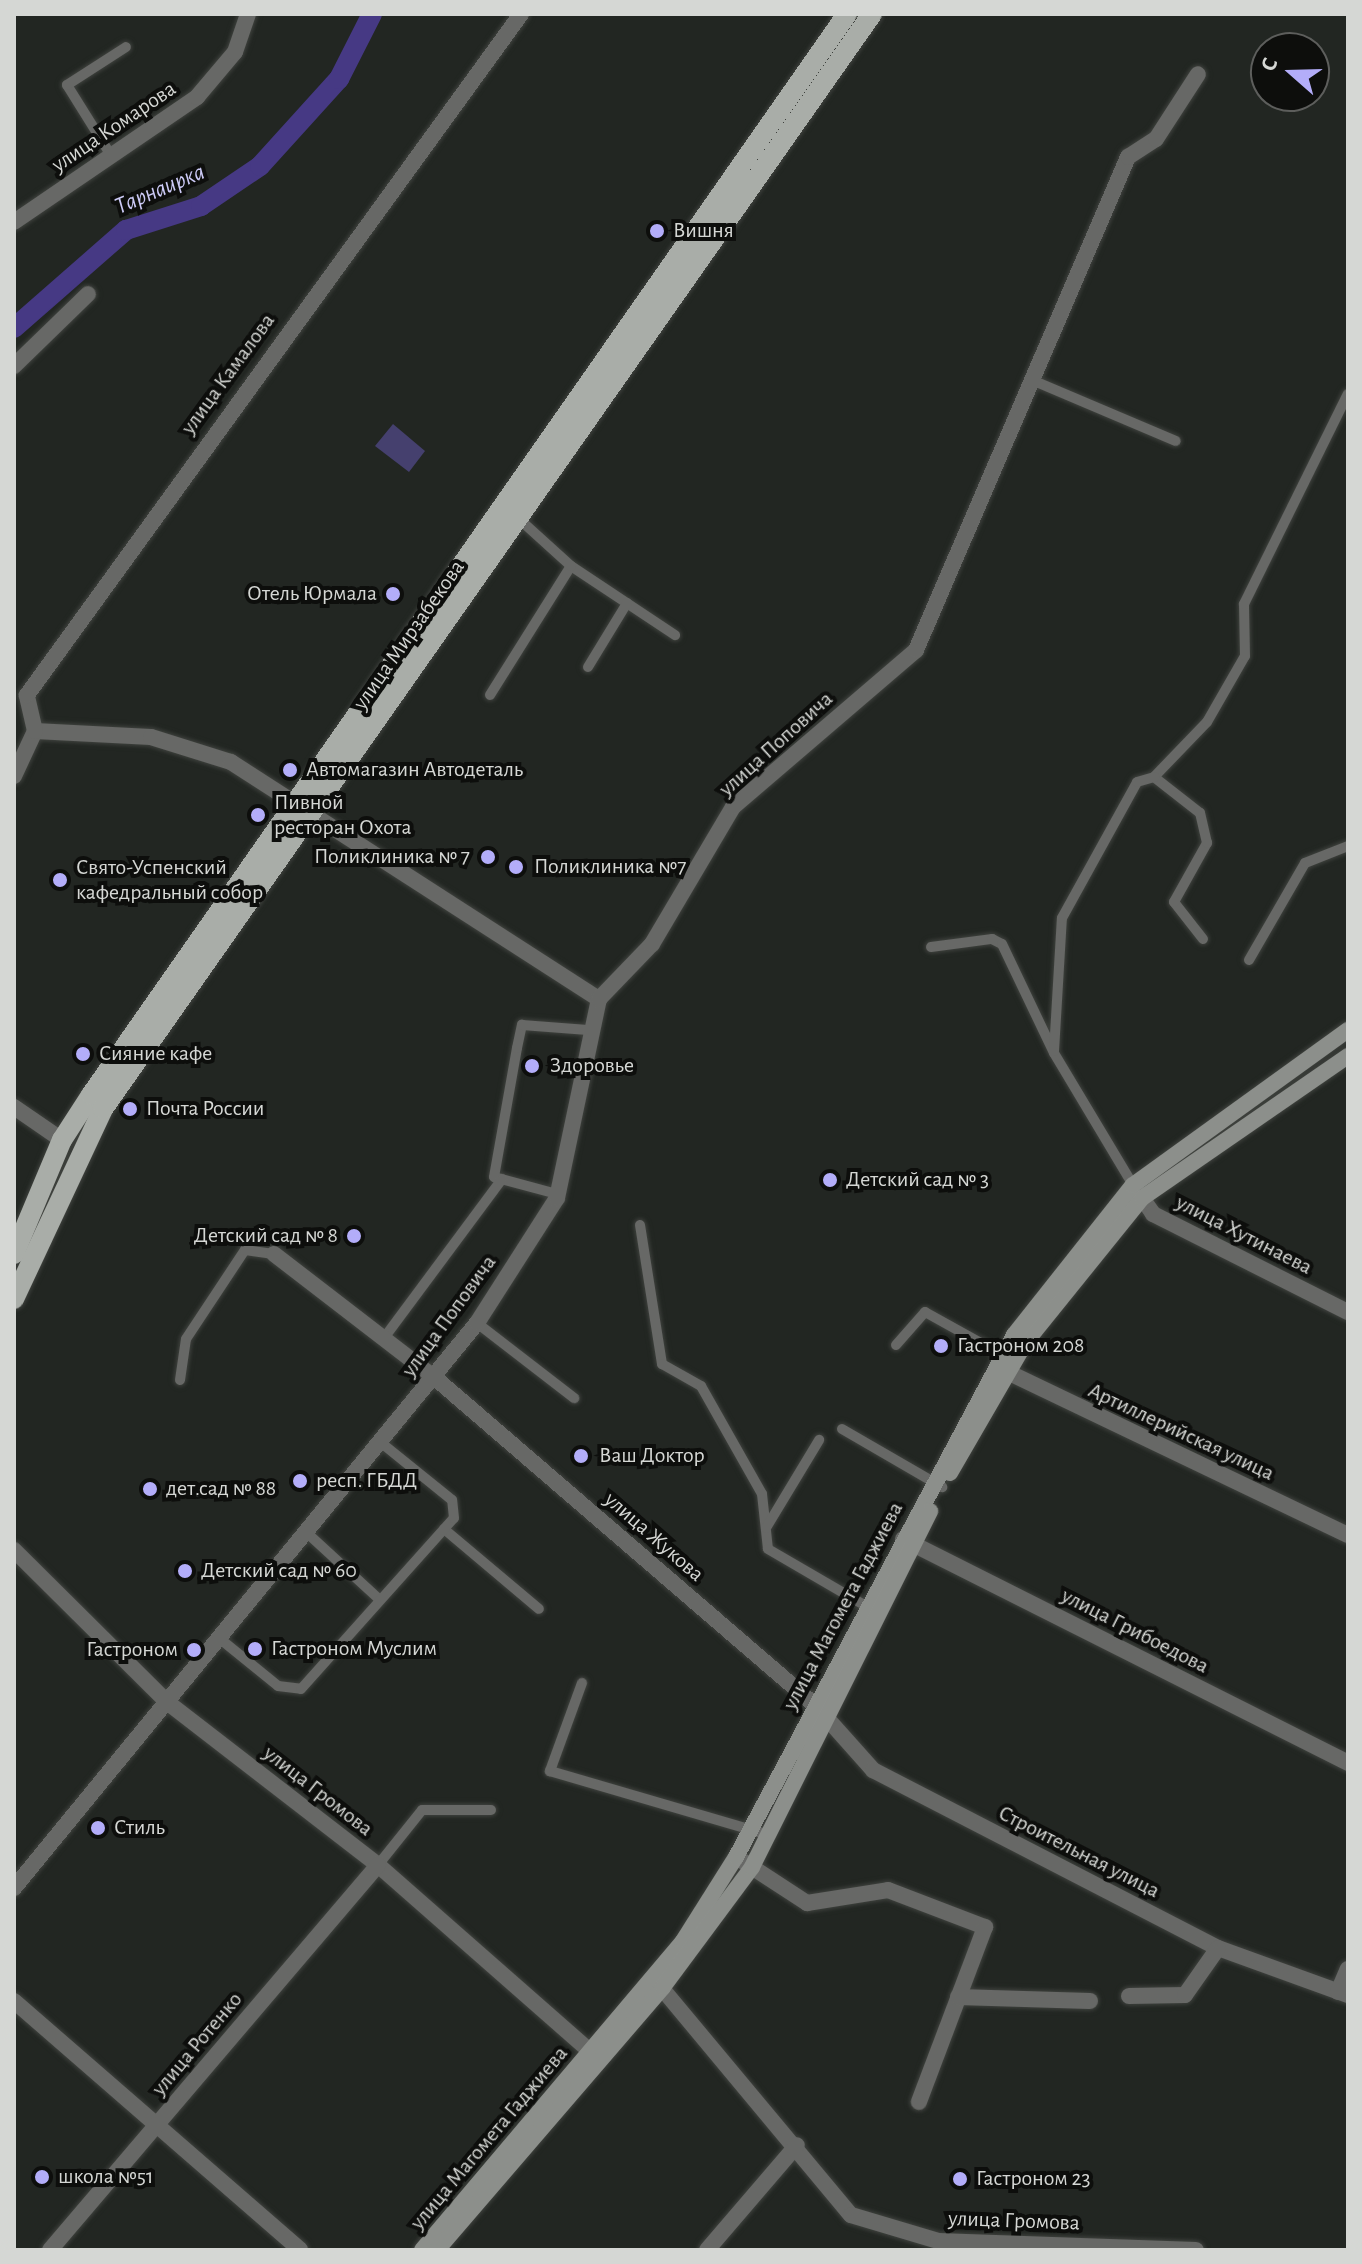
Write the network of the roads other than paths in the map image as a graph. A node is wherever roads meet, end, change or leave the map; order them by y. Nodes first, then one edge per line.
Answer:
1 (248, 14) edge
2 (521, 14) edge
3 (847, 14) edge
4 (872, 14) edge
5 (126, 47) dead end
6 (1198, 74) dead end
7 (112, 157) junction
8 (14, 222) edge
9 (88, 294) dead end
10 (14, 366) edge
11 (1032, 380) junction
12 (1348, 394) edge
13 (1176, 441) dead end
14 (499, 504) junction
15 (519, 519) junction
16 (571, 566) junction
17 (627, 603) junction
18 (675, 635) dead end
19 (588, 667) dead end
20 (490, 695) dead end
21 (35, 731) junction
22 (14, 776) edge
23 (1154, 777) junction
24 (302, 812) junction
25 (1348, 846) edge
26 (1203, 939) dead end
27 (931, 947) dead end
28 (1249, 960) dead end
29 (599, 999) junction
30 (588, 1030) junction
31 (1348, 1030) edge
32 (1054, 1053) junction
33 (1348, 1056) edge
34 (14, 1107) edge
35 (62, 1140) junction
36 (502, 1179) junction
37 (1137, 1191) junction
38 (557, 1194) junction
39 (640, 1225) dead end
40 (14, 1254) edge
41 (274, 1254) joint
42 (14, 1299) edge
43 (1348, 1312) edge
44 (477, 1323) junction
45 (384, 1338) junction
46 (896, 1345) dead end
47 (1005, 1364) junction
48 (434, 1377) junction
49 (180, 1380) dead end
50 (574, 1398) dead end
51 (842, 1429) dead end
52 (819, 1440) dead end
53 (380, 1442) junction
54 (938, 1484) junction
55 (766, 1528) junction
56 (444, 1529) junction
57 (306, 1532) junction
58 (1348, 1535) edge
59 (908, 1542) junction
60 (14, 1550) edge
61 (380, 1600) junction
62 (539, 1609) dead end
63 (874, 1610) junction
64 (219, 1638) junction
65 (582, 1683) dead end
66 (167, 1702) junction
67 (816, 1706) junction
68 (829, 1718) junction
69 (1348, 1763) edge
70 (491, 1810) dead end
71 (751, 1825) junction
72 (769, 1835) junction
73 (736, 1857) junction
74 (378, 1865) junction
75 (752, 1867) junction
76 (14, 1888) edge
77 (1218, 1948) junction
78 (1348, 1969) edge
79 (659, 1984) junction
80 (1343, 1993) edge
81 (1129, 1996) dead end
82 (958, 1997) junction
83 (14, 2001) edge
84 (1090, 2001) dead end
85 (596, 2056) junction
86 (919, 2102) dead end
87 (158, 2123) junction
88 (797, 2145) junction
89 (937, 2245) edge
90 (50, 2250) edge
91 (300, 2250) edge
92 (422, 2250) edge
93 (437, 2250) edge
94 (707, 2250) edge
95 (1196, 2250) edge

1 - 7 street, улица Комарова
2 - 21 street, улица Камалова
3 - 14 main road, улица Мирзабекова
4 - 15 main road, улица Мирзабекова
5 - 7 lane
6 - 11 street, улица Поповича
7 - 8 street, улица Комарова
9 - 10 street
11 - 13 lane
11 - 29 street, улица Поповича
12 - 23 lane
14 - 15 lane
14 - 24 main road, улица Мирзабекова
15 - 16 lane
15 - 24 main road, улица Мирзабекова
16 - 17 lane
16 - 20 lane
17 - 18 lane
17 - 19 lane
21 - 22 street
21 - 24 street
23 - 26 lane
23 - 32 lane
24 - 29 street
24 - 35 main road, улица Мирзабекова
24 - 42 main road, улица Мирзабекова
25 - 28 lane
27 - 32 lane
29 - 30 street, улица Поповича
30 - 36 lane
30 - 38 street, улица Поповича
31 - 37 main road, улица Магомета Гаджиева
32 - 37 lane
33 - 37 main road, улица Магомета Гаджиева
34 - 35 street
35 - 40 main road, улица Мирзабекова
36 - 38 lane
36 - 45 lane
37 - 43 street, улица Хутинаева
37 - 47 main road, улица Магомета Гаджиева
38 - 44 street, улица Поповича
39 - 55 lane
41 - 45 street, улица Жукова
41 - 49 lane
44 - 48 street, улица Поповича
44 - 50 lane
45 - 48 street, улица Жукова
46 - 47 lane
47 - 54 main road, улица Магомета Гаджиева
47 - 58 street, Артиллерийская улица
48 - 53 street, улица Поповича
48 - 67 street, улица Жукова
51 - 54 lane
52 - 55 lane
53 - 56 lane
53 - 57 street, улица Поповича
54 - 59 main road, улица Магомета Гаджиева
55 - 63 lane
56 - 61 lane
56 - 62 lane
57 - 61 lane
57 - 64 street, улица Поповича
59 - 63 main road, улица Магомета Гаджиева
59 - 69 street, улица Грибоедова
60 - 66 street, улица Громова
61 - 64 lane
63 - 67 main road, улица Магомета Гаджиева
63 - 68 main road, улица Магомета Гаджиева
64 - 66 street, улица Поповича
65 - 71 lane
66 - 74 street, улица Громова
66 - 76 street, улица Поповича
67 - 68 street, Строительная улица
67 - 71 main road, улица Магомета Гаджиева
68 - 72 main road, улица Магомета Гаджиева
68 - 77 street, Строительная улица
70 - 74 lane
71 - 72 lane
71 - 73 main road, улица Магомета Гаджиева
72 - 75 main road, улица Магомета Гаджиева
73 - 75 street
73 - 79 main road, улица Магомета Гаджиева
74 - 85 street, улица Громова
74 - 87 street, улица Ротенко
75 - 79 main road, улица Магомета Гаджиева
75 - 82 street
77 - 80 street, Строительная улица
77 - 81 street
78 - 80 street
79 - 85 main road, улица Магомета Гаджиева
79 - 88 street, улица Громова
82 - 84 street
82 - 86 street
83 - 87 street
85 - 92 main road, улица Магомета Гаджиева
85 - 93 main road, улица Магомета Гаджиева
87 - 90 street, улица Ротенко
87 - 91 street
88 - 89 street, улица Громова
88 - 94 street
89 - 95 street, улица Громова

